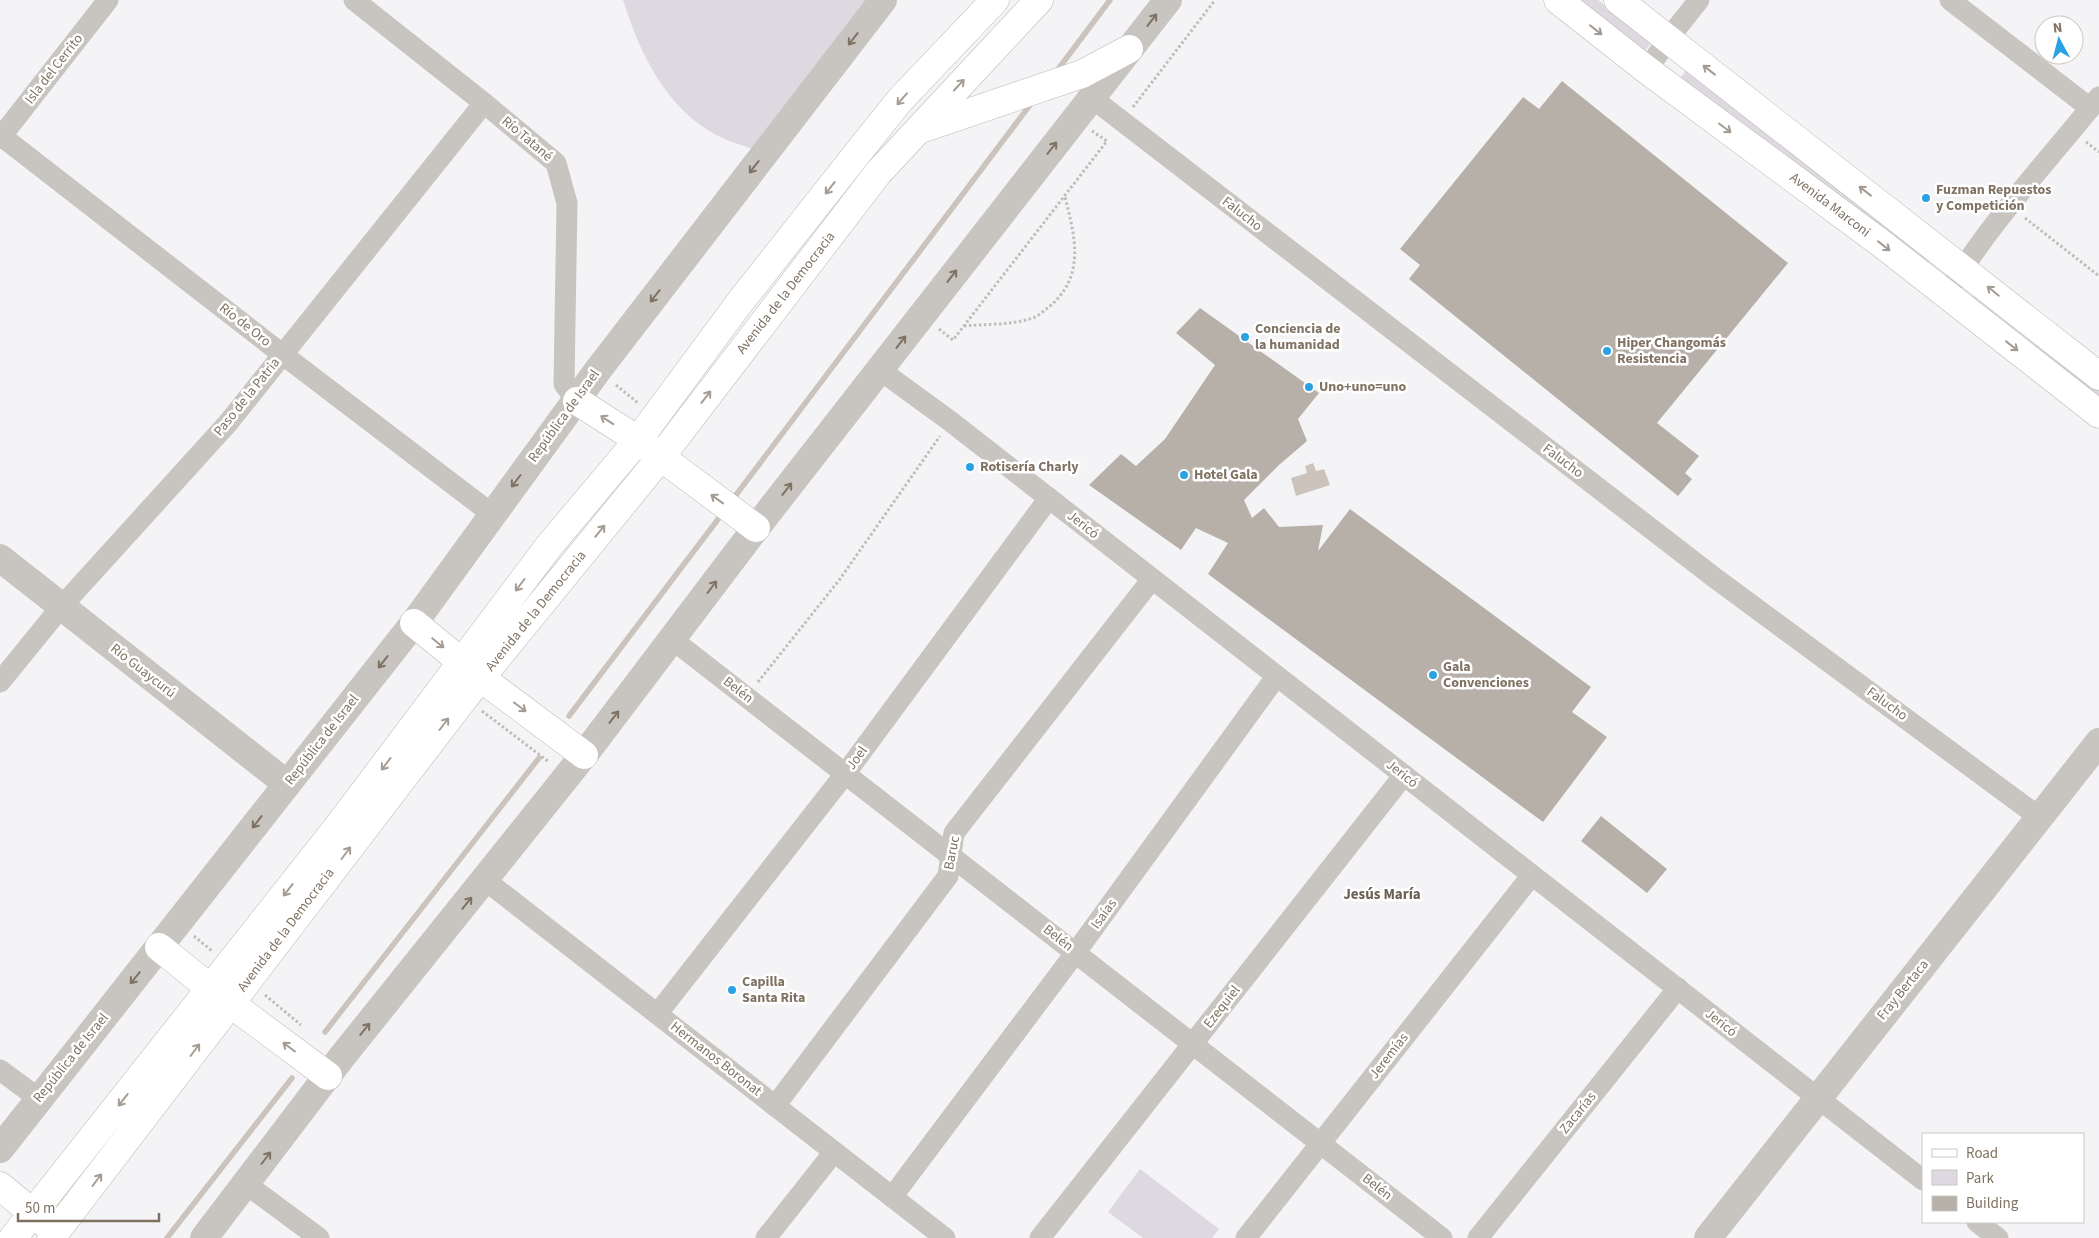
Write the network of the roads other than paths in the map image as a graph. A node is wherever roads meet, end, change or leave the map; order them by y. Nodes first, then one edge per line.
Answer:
1 (108, 0) edge
2 (354, 0) edge
3 (883, 0) edge
4 (995, 0) edge
5 (1039, 0) edge
6 (1168, 0) edge
7 (1558, 0) edge
8 (1618, 0) edge
9 (1699, 0) edge
10 (1950, 0) edge
11 (977, 10) edge
12 (1668, 39) junction
13 (1129, 49) junction
14 (1647, 70) junction
15 (1092, 98) junction
16 (2095, 102) edge
17 (484, 103) junction
18 (915, 131) junction
19 (0, 136) edge
20 (1962, 267) junction
21 (1946, 295) junction
22 (282, 354) junction
23 (880, 370) junction
24 (2099, 376) edge
25 (577, 400) junction
26 (2099, 414) edge
27 (638, 440) junction
28 (660, 458) junction
29 (1049, 498) junction
30 (492, 514) junction
31 (756, 528) junction
32 (0, 558) edge
33 (1152, 579) junction
34 (61, 607) junction
35 (414, 623) junction
36 (672, 640) junction
37 (472, 670) junction
38 (1276, 676) junction
39 (0, 682) edge
40 (2098, 745) edge
41 (584, 755) junction
42 (845, 774) junction
43 (1404, 775) junction
44 (287, 784) junction
45 (2040, 817) junction
46 (951, 855) junction
47 (1532, 875) junction
48 (485, 880) junction
49 (159, 947) junction
50 (1076, 952) junction
51 (1678, 988) junction
52 (221, 996) junction
53 (658, 1013) junction
54 (1193, 1044) junction
55 (0, 1070) edge
56 (328, 1076) junction
57 (38, 1098) junction
58 (1817, 1098) junction
59 (775, 1106) junction
60 (1321, 1144) junction
61 (0, 1150) edge
62 (834, 1152) junction
63 (1922, 1179) edge
64 (246, 1184) junction
65 (0, 1186) edge
66 (892, 1197) junction
67 (33, 1213) junction
68 (1978, 1223) edge
69 (57, 1236) edge
70 (1710, 1237) edge
71 (13, 1238) edge
72 (204, 1238) edge
73 (319, 1238) edge
74 (766, 1238) edge
75 (945, 1238) edge
76 (1040, 1238) edge
77 (1246, 1238) edge
78 (1442, 1238) edge
79 (1478, 1238) edge
80 (1998, 1238) edge

1 - 19 street, Isla del Cerrito
2 - 17 street, Río Tatané
3 -> 25 street, República de Israel
4 - 11 main road, Avenida de la Democracia
18 -> 5 main road, Avenida de la Democracia
13 -> 6 street
7 -> 14 main road, Avenida Marconi
8 - 12 main road
9 - 12 street
10 - 16 street
11 -> 27 main road, Avenida de la Democracia
12 - 14 street
20 -> 12 main road
13 - 15 street
13 - 18 main road
14 -> 21 main road, Avenida Marconi
23 -> 15 street
15 - 45 street, Falucho
16 - 20 street
17 - 22 street, Paso de la Patria
17 - 25 street, Río Tatané
28 -> 18 main road, Avenida de la Democracia
19 - 22 street, Río de Oro
20 - 21 street
24 -> 20 main road
21 -> 26 main road, Avenida Marconi
22 - 30 street, Río de Oro
22 - 34 street, Paso de la Patria
23 - 29 street, Jericó
31 -> 23 street
27 -> 25 main road
25 -> 30 street, República de Israel
27 - 28 main road
27 -> 37 main road, Avenida de la Democracia
31 -> 28 main road
37 -> 28 main road, Avenida de la Democracia
29 - 33 street, Jericó
29 - 42 street, Joel
30 - 35 street, República de Israel
36 -> 31 street
32 - 34 street, Río Guaycurú
33 - 38 street, Jericó
33 - 46 street, Baruc
34 - 39 street, Paso de la Patria
34 - 44 street, Río Guaycurú
35 -> 37 main road
35 -> 44 street, República de Israel
41 -> 36 street
36 - 42 street, Belén
37 -> 41 main road
37 - 52 main road, Avenida de la Democracia
38 - 43 street, Jericó
38 - 50 street, Isaías
40 - 45 street, Fray Bertaca
41 - 48 street
42 - 46 street, Belén
42 - 53 street, Joel
43 - 47 street, Jericó
43 - 54 street, Ezequiel
44 -> 49 street, República de Israel
45 - 58 street, Fray Bertaca
46 - 50 street, Belén
46 - 59 street, Baruc
47 - 51 street, Jericó
47 - 60 street, Jeremías
48 - 53 street, Hermanos Boronat
56 -> 48 street
49 - 52 main road
49 -> 57 street, República de Israel
50 - 54 street, Belén
50 - 66 street, Isaías
51 - 58 street, Jericó
51 - 79 street, Zacarías
56 -> 52 main road
52 -> 67 main road, Avenida de la Democracia
69 -> 52 main road, Avenida de la Democracia
53 - 59 street, Hermanos Boronat
54 - 60 street, Belén
54 - 76 street, Ezequiel
55 - 57 street
64 -> 56 street
57 - 61 street, República de Israel
58 - 63 street, Jericó
58 - 70 street, Fray Bertaca
59 - 62 street, Hermanos Boronat
60 - 77 street, Jeremías
60 - 78 street, Belén
62 - 66 street, Hermanos Boronat
62 - 74 street
64 - 72 street
64 - 73 street
65 - 67 main road
66 - 75 street, Hermanos Boronat
67 - 69 main road
67 - 71 main road, Avenida de la Democracia
68 - 80 street

